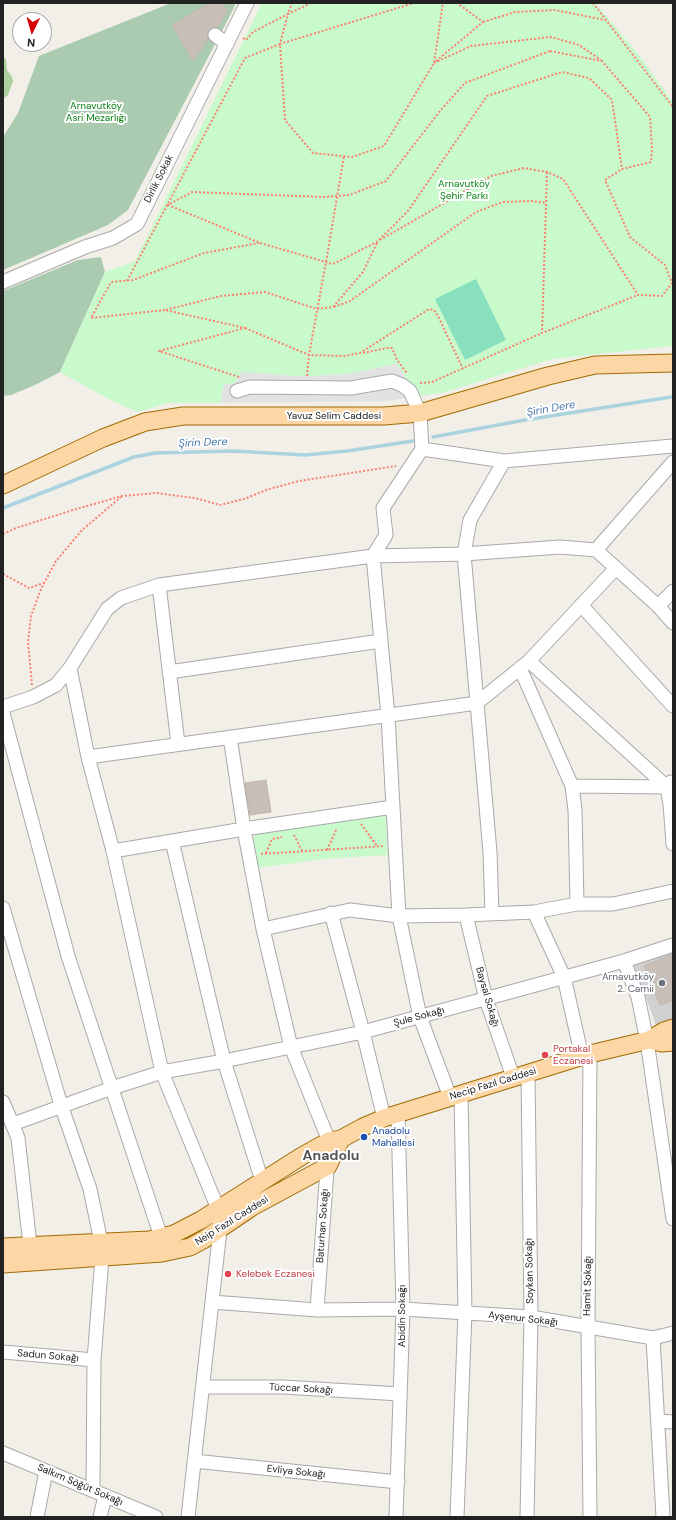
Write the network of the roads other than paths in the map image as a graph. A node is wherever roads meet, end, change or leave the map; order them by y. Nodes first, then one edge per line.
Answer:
1 (247, 3) edge
2 (215, 35) dead end
3 (229, 39) junction
4 (3, 282) edge
5 (673, 363) edge
6 (237, 391) dead end
7 (420, 413) junction
8 (673, 446) edge
9 (422, 449) junction
10 (504, 461) junction
11 (673, 462) edge
12 (3, 485) edge
13 (596, 550) junction
14 (464, 554) junction
15 (373, 556) junction
16 (616, 568) junction
17 (159, 585) junction
18 (673, 591) edge
19 (581, 605) junction
20 (658, 606) junction
21 (673, 623) edge
22 (381, 641) junction
23 (524, 664) junction
24 (70, 668) junction
25 (169, 672) junction
26 (477, 703) junction
27 (673, 706) edge
28 (3, 707) edge
29 (3, 713) edge
30 (388, 716) junction
31 (230, 737) junction
32 (178, 744) junction
33 (88, 757) junction
34 (671, 785) edge
35 (572, 786) junction
36 (393, 807) junction
37 (244, 829) junction
38 (172, 841) junction
39 (673, 844) edge
40 (114, 851) junction
41 (673, 891) edge
42 (577, 904) junction
43 (3, 908) edge
44 (534, 912) junction
45 (331, 913) junction
46 (492, 914) junction
47 (466, 915) junction
48 (399, 916) junction
49 (263, 928) junction
50 (673, 945) edge
51 (624, 961) junction
52 (564, 977) junction
53 (486, 998) junction
54 (420, 1017) junction
55 (673, 1028) edge
56 (363, 1032) junction
57 (648, 1041) junction
58 (673, 1042) edge
59 (291, 1047) junction
60 (586, 1056) junction
61 (224, 1061) junction
62 (162, 1072) junction
63 (520, 1075) junction
64 (112, 1088) junction
65 (455, 1095) junction
66 (3, 1102) edge
67 (61, 1105) junction
68 (391, 1116) junction
69 (13, 1124) junction
70 (335, 1140) junction
71 (328, 1166) junction
72 (262, 1181) junction
73 (218, 1209) junction
74 (673, 1218) edge
75 (220, 1230) junction
76 (161, 1237) junction
77 (30, 1245) junction
78 (3, 1247) edge
79 (102, 1250) junction
80 (3, 1264) edge
81 (212, 1302) junction
82 (403, 1309) junction
83 (317, 1310) junction
84 (465, 1313) junction
85 (531, 1317) junction
86 (588, 1327) junction
87 (673, 1333) edge
88 (653, 1338) junction
89 (3, 1352) edge
90 (94, 1360) junction
91 (203, 1387) junction
92 (400, 1394) junction
93 (658, 1421) junction
94 (673, 1422) edge
95 (3, 1452) edge
96 (194, 1461) junction
97 (46, 1471) junction
98 (398, 1482) junction
99 (93, 1490) junction
100 (105, 1496) junction
101 (37, 1517) edge
102 (100, 1517) edge
103 (156, 1517) edge
104 (188, 1517) edge
105 (396, 1517) edge
106 (456, 1517) edge
107 (527, 1517) edge
108 (590, 1517) edge
109 (664, 1517) edge

1 - 3 street, Dirlik Sokak
2 - 3 street
3 - 4 street, Dirlik Sokak
5 - 7 main road, Yavuz Selim Caddesi
6 - 7 street
7 - 9 street
7 - 12 main road, Yavuz Selim Caddesi
8 - 10 street
9 - 10 street
9 - 15 street
10 - 14 street
11 - 13 street
13 - 14 street
13 - 16 street
14 - 15 street
14 - 26 street
15 - 17 street
15 - 22 street
16 - 19 street
16 - 20 street
17 - 24 street
17 - 25 street
18 - 20 street
19 - 23 street
19 - 27 street
20 - 21 street
22 - 25 street
22 - 30 street
23 - 26 street
23 - 34 street
23 - 35 street
24 - 28 street
24 - 33 street
25 - 32 street
26 - 30 street
26 - 46 street
29 - 64 street
30 - 31 street
30 - 36 street
31 - 32 street
31 - 37 street
32 - 33 street
33 - 40 street
34 - 35 street
34 - 39 street
35 - 42 street
36 - 37 street
36 - 48 street
37 - 38 street
37 - 49 street
38 - 40 street
38 - 61 street
40 - 62 street
41 - 42 street
42 - 44 street
43 - 67 street
44 - 46 street
44 - 52 street, Hamit Sokağı
45 - 48 street
45 - 49 street
45 - 56 street, Abidin Sokağı
46 - 47 street
47 - 48 street
47 - 53 street, Baysal Sokağı
48 - 54 street
49 - 59 street
50 - 51 street, Şule Sokağı
51 - 52 street, Şule Sokağı
51 - 57 street
52 - 53 street, Şule Sokağı
52 - 60 street, Hamit Sokağı
53 - 54 street, Şule Sokağı
53 - 63 street, Baysal Sokağı
54 - 56 street, Şule Sokağı
54 - 65 street
55 - 57 main road, Necip Fazıl Caddesi
56 - 59 street, Şule Sokağı
56 - 68 street, Abidin Sokağı
57 - 58 main road, Necip Fazıl Caddesi
57 - 60 main road, Necip Fazıl Caddesi
57 - 74 street
59 - 61 street, Şule Sokağı
59 - 70 street
60 - 63 main road, Necip Fazıl Caddesi
60 - 86 street, Hamit Sokağı
61 - 62 street, Şule Sokağı
61 - 72 street
62 - 64 street, Şule Sokağı
62 - 73 street
63 - 65 main road, Necip Fazıl Caddesi
63 - 85 street, Soykan Sokağı
64 - 67 street, Şule Sokağı
64 - 76 street
65 - 68 main road, Necip Fazıl Caddesi
65 - 84 street
66 - 69 street
67 - 69 street, Şule Sokağı
67 - 79 street
68 - 70 main road, Necip Fazıl Caddesi
68 - 82 street, Abidin Sokağı
69 - 77 street
70 - 71 main road
70 - 72 main road, Necip Fazıl Caddesi
71 - 75 main road, Neip Fazıl Caddesi
71 - 83 street, Baturhan Sokağı
72 - 73 main road, Necip Fazıl Caddesi
73 - 75 street
73 - 76 main road, Necip Fazıl Caddesi
75 - 79 main road, Neip Fazıl Caddesi
75 - 81 street
76 - 79 main road, Necip Fazıl Caddesi
77 - 78 main road
77 - 79 main road
79 - 80 main road, Neip Fazıl Caddesi
79 - 90 street
81 - 83 street, Ayşenur Sokağı
81 - 91 street
82 - 83 street, Ayşenur Sokağı
82 - 84 street, Ayşenur Sokağı
82 - 92 street, Abidin Sokağı
84 - 85 street, Ayşenur Sokağı
84 - 106 street
85 - 86 street, Ayşenur Sokağı
85 - 107 street, Soykan Sokağı
86 - 88 street, Ayşenur Sokağı
86 - 108 street, Hamit Sokağı
87 - 88 street
88 - 93 street
89 - 90 street, Sadun Sokağı
90 - 99 street
91 - 92 street, Tüccar Sokağı
91 - 96 street
92 - 98 street, Abidin Sokağı
93 - 94 street
93 - 109 street
95 - 97 street, Salkım Söğüt Sokağı
96 - 98 street, Evliya Sokağı
96 - 104 street
97 - 99 street, Salkım Söğüt Sokağı
97 - 101 street
98 - 105 street, Abidin Sokağı
99 - 100 street, Salkım Söğüt Sokağı
100 - 102 street
100 - 103 street, Salkım Söğüt Sokağı

